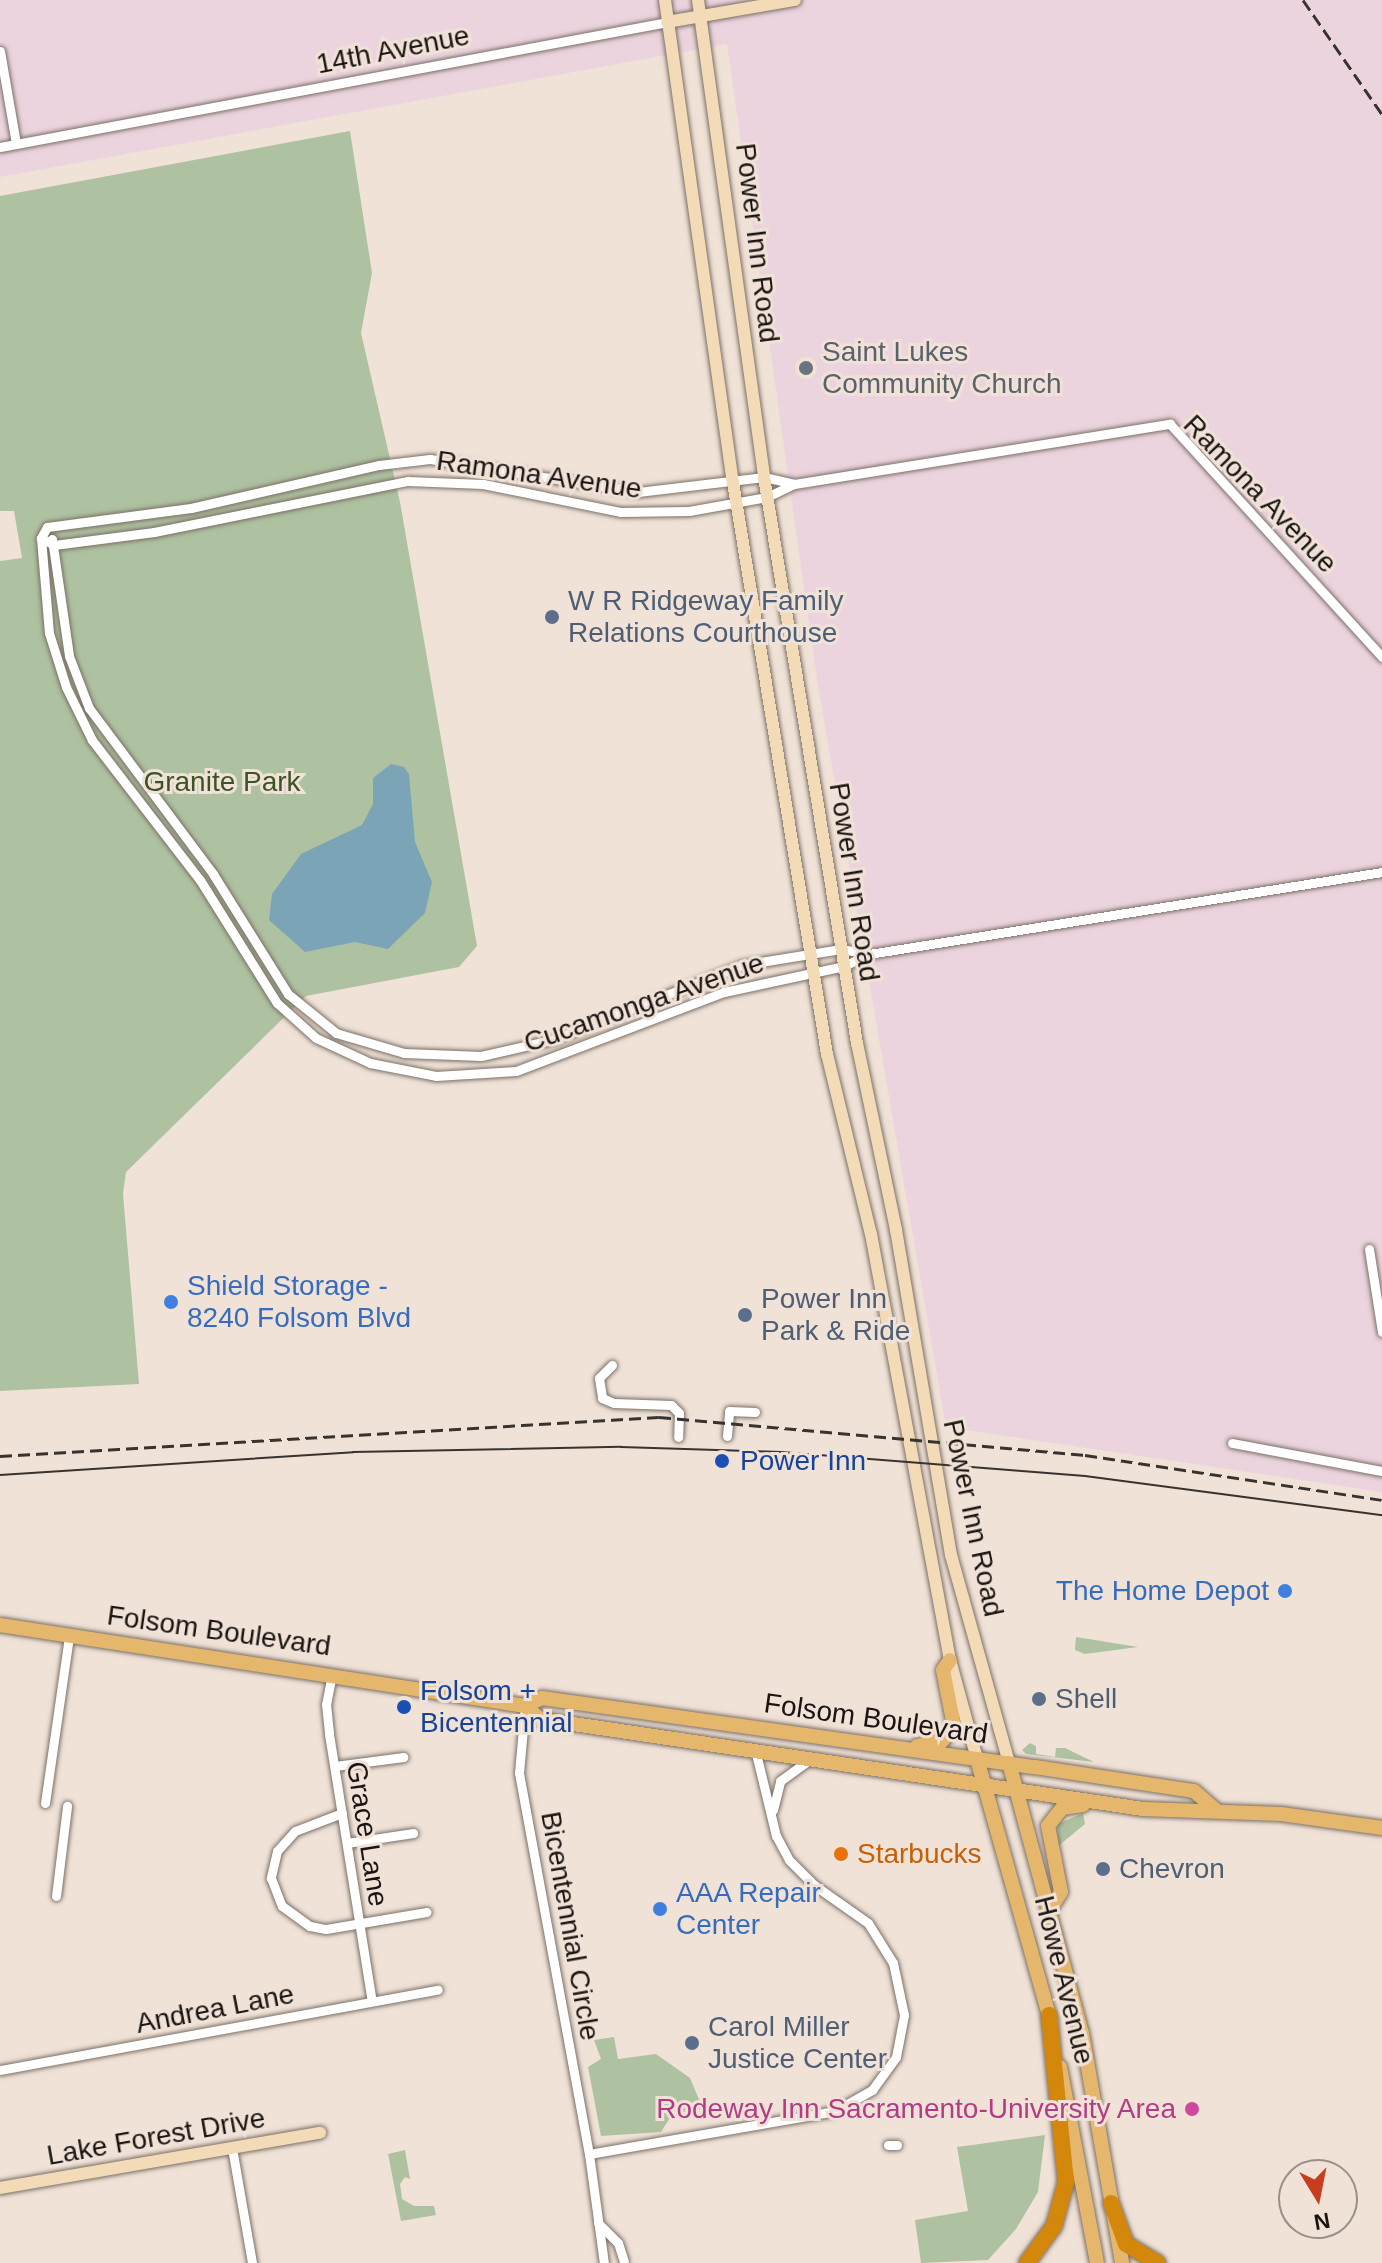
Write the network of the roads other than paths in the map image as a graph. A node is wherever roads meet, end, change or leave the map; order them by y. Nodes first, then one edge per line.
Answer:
1 (665, 0) edge
2 (698, 0) edge
3 (795, 0) edge
4 (702, 16) junction
5 (667, 22) junction
6 (0, 51) edge
7 (16, 144) junction
8 (0, 147) edge
9 (764, 477) junction
10 (733, 482) junction
11 (794, 484) junction
12 (767, 497) junction
13 (736, 503) junction
14 (47, 527) junction
15 (41, 538) junction
16 (54, 545) junction
17 (1382, 657) edge
18 (1382, 872) edge
19 (841, 949) junction
20 (810, 953) junction
21 (869, 954) junction
22 (844, 966) junction
23 (813, 971) junction
24 (1369, 1249) dead end
25 (1382, 1332) edge
26 (612, 1365) dead end
27 (755, 1412) dead end
28 (727, 1436) dead end
29 (678, 1437) dead end
30 (1232, 1443) dead end
31 (1382, 1471) edge
32 (0, 1625) edge
33 (69, 1636) junction
34 (950, 1660) junction
35 (332, 1674) junction
36 (525, 1706) junction
37 (755, 1749) junction
38 (901, 1749) junction
39 (403, 1757) dead end
40 (814, 1759) junction
41 (977, 1759) junction
42 (1009, 1763) junction
43 (335, 1766) junction
44 (985, 1785) junction
45 (1017, 1790) junction
46 (1101, 1802) junction
47 (45, 1803) dead end
48 (67, 1806) dead end
49 (1216, 1810) junction
50 (342, 1813) junction
51 (772, 1822) junction
52 (1382, 1828) edge
53 (413, 1833) dead end
54 (347, 1843) junction
55 (56, 1896) dead end
56 (1051, 1908) junction
57 (427, 1912) dead end
58 (359, 1922) junction
59 (438, 1990) dead end
60 (372, 2001) junction
61 (1049, 2015) junction
62 (0, 2070) edge
63 (320, 2133) dead end
64 (232, 2148) junction
65 (589, 2154) junction
66 (0, 2188) edge
67 (1111, 2203) junction
68 (598, 2223) junction
69 (603, 2260) edge
70 (252, 2263) edge
71 (1027, 2263) edge
72 (1097, 2263) edge
73 (1122, 2263) edge
74 (1158, 2263) edge

1 - 5 main road, Power Inn Road
2 - 4 main road, Power Inn Road
3 - 4 main road, 14th Avenue
4 - 5 main road, 14th Avenue
4 - 9 main road, Power Inn Road
5 - 7 street, 14th Avenue
5 - 10 main road, Power Inn Road
6 - 7 street
7 - 8 street, 14th Avenue
9 - 10 street, Ramona Avenue
9 - 11 street, Ramona Avenue
9 - 12 main road, Power Inn Road
10 - 13 main road, Power Inn Road
10 - 14 street, Ramona Avenue
11 - 12 street, Ramona Avenue
11 - 17 street, Ramona Avenue
12 - 13 street, Ramona Avenue
12 - 19 main road, Power Inn Road
13 - 16 street, Ramona Avenue
13 - 20 main road, Power Inn Road
14 - 15 street
14 - 16 street, Cucamonga Avenue
15 - 16 street
15 - 23 street, Cucamonga Avenue
16 - 20 street, Cucamonga Avenue
18 - 21 street, Cucamonga Avenue
19 - 20 street, Cucamonga Avenue
19 - 21 street, Cucamonga Avenue
19 - 22 main road, Power Inn Road
20 - 23 main road, Power Inn Road
21 - 22 street, Cucamonga Avenue
22 - 23 street, Cucamonga Avenue
22 - 42 main road, Power Inn Road
23 - 34 main road, Power Inn Road
24 - 25 street
26 - 29 street
27 - 28 street
30 - 31 street
32 - 33 main road, Folsom Boulevard
33 - 35 main road, Folsom Boulevard
33 - 47 street
34 - 38 main road
34 - 41 main road, Power Inn Road
35 - 36 main road, Folsom Boulevard
35 - 43 street, Grace Lane
36 - 37 main road, Folsom Boulevard
36 - 38 main road, Folsom Boulevard
36 - 65 street, Bicentennial Circle
37 - 40 main road, Folsom Boulevard
37 - 51 street
38 - 41 main road, Folsom Boulevard
39 - 43 street
40 - 44 main road, Folsom Boulevard
40 - 51 street
41 - 42 main road, Folsom Boulevard
41 - 44 main road, Howe Avenue
42 - 45 main road, Howe Avenue
42 - 49 main road, Folsom Boulevard
43 - 50 street, Grace Lane
44 - 45 main road, Folsom Boulevard
44 - 61 main road, Howe Avenue
45 - 46 main road, Folsom Boulevard
45 - 56 main road, Howe Avenue
46 - 49 main road, Folsom Boulevard
46 - 56 main road
48 - 55 street
49 - 52 main road, Folsom Boulevard
50 - 54 street, Grace Lane
50 - 58 street
51 - 65 street
53 - 54 street
54 - 58 street, Grace Lane
56 - 67 main road, Howe Avenue
57 - 58 street
58 - 60 street, Grace Lane
59 - 60 street, Andrea Lane
60 - 62 street, Andrea Lane
61 - 71 highway
61 - 72 main road, Howe Avenue
63 - 64 main road, Lake Forest Drive
64 - 66 main road, Lake Forest Drive
64 - 70 street
65 - 68 street, Bicentennial Circle
67 - 73 main road, Howe Avenue
67 - 74 highway
68 - 69 street, Bicentennial Circle
68 - 69 street

